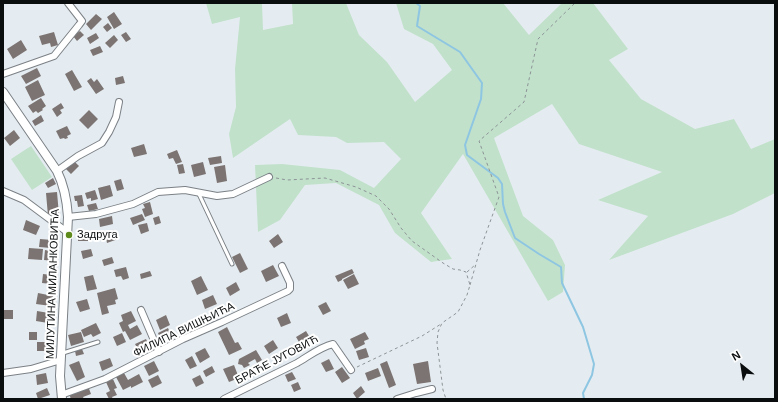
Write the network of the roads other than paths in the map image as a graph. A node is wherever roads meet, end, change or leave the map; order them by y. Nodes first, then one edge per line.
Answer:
1 (68, 3) edge
2 (3, 74) edge
3 (3, 92) edge
4 (119, 102) dead end
5 (57, 171) junction
6 (269, 177) road end
7 (3, 191) edge
8 (198, 192) junction
9 (68, 217) junction
10 (67, 232) junction
11 (232, 264) dead end
12 (282, 266) dead end
13 (141, 310) dead end
14 (98, 342) dead end
15 (159, 352) junction
16 (61, 357) junction
17 (351, 370) road end
18 (3, 373) edge
19 (432, 389) dead end
20 (62, 397) edge
21 (224, 399) edge
22 (397, 399) edge

1 - 2 street
3 - 5 street, МИЛУТИНА МИЛАНКОВИЋА
4 - 5 street
5 - 9 street, МИЛУТИНА МИЛАНКОВИЋА
6 - 8 street
7 - 10 street
8 - 9 street
8 - 11 lane
9 - 10 street, МИЛУТИНА МИЛАНКОВИЋА
10 - 16 street, МИЛУТИНА МИЛАНКОВИЋА
12 - 15 street, ФИЛИПА ВИШЊИЋА
13 - 15 street
14 - 16 lane
15 - 20 street, ФИЛИПА ВИШЊИЋА
16 - 18 street
16 - 20 street, МИЛУТИНА МИЛАНКОВИЋА
17 - 21 street, БРАЋЕ ЈУГОВИЋ
19 - 22 street

